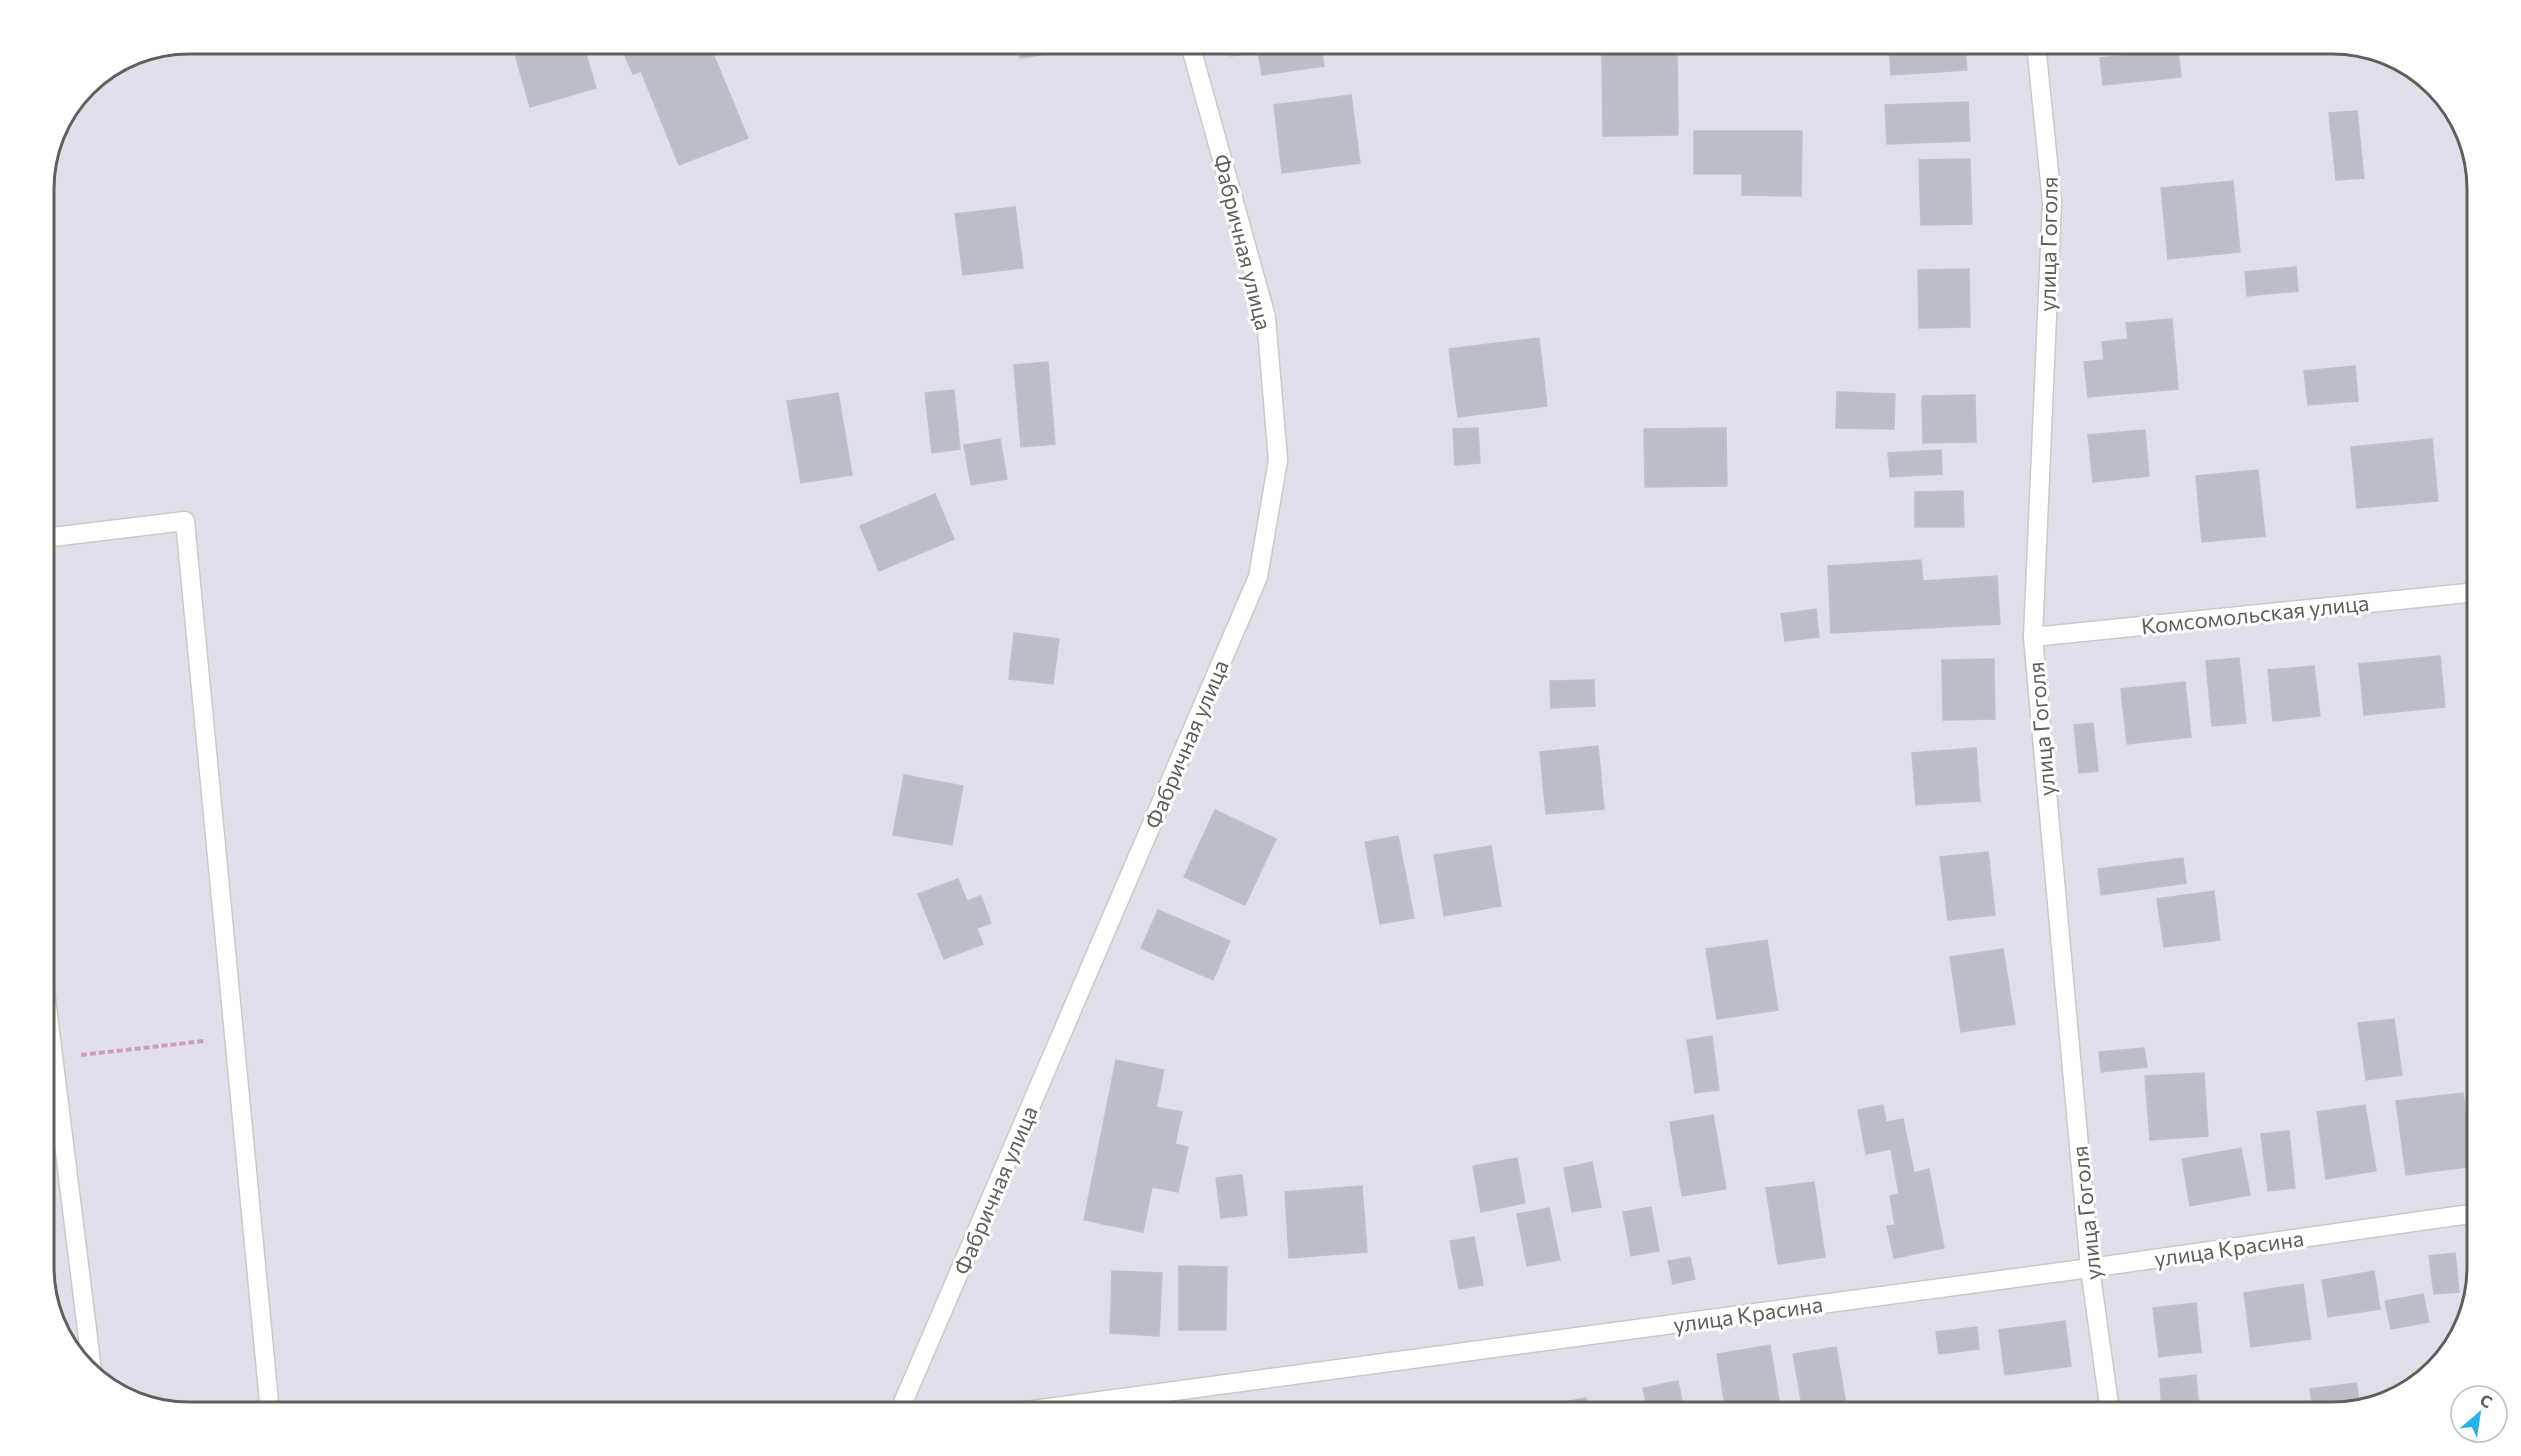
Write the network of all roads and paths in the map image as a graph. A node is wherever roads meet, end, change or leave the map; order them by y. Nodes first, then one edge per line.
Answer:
1 (1193, 54) edge
2 (2037, 54) edge
3 (54, 537) edge
4 (2467, 593) edge
5 (2033, 636) junction
6 (235, 1037) junction
7 (54, 1059) edge
8 (54, 1111) edge
9 (2467, 1215) edge
10 (2090, 1268) junction
11 (91, 1360) edge
12 (269, 1402) edge
13 (904, 1402) edge
14 (1098, 1402) edge
15 (2108, 1402) edge

1 - 13 street, Фабричная улица
2 - 5 street, улица Гоголя
3 - 6 street
4 - 5 street, Комсомольская улица
5 - 10 street, улица Гоголя
6 - 7 path
6 - 12 street
8 - 11 street
9 - 10 street, улица Красина
10 - 14 street, улица Красина
10 - 15 street, улица Гоголя

